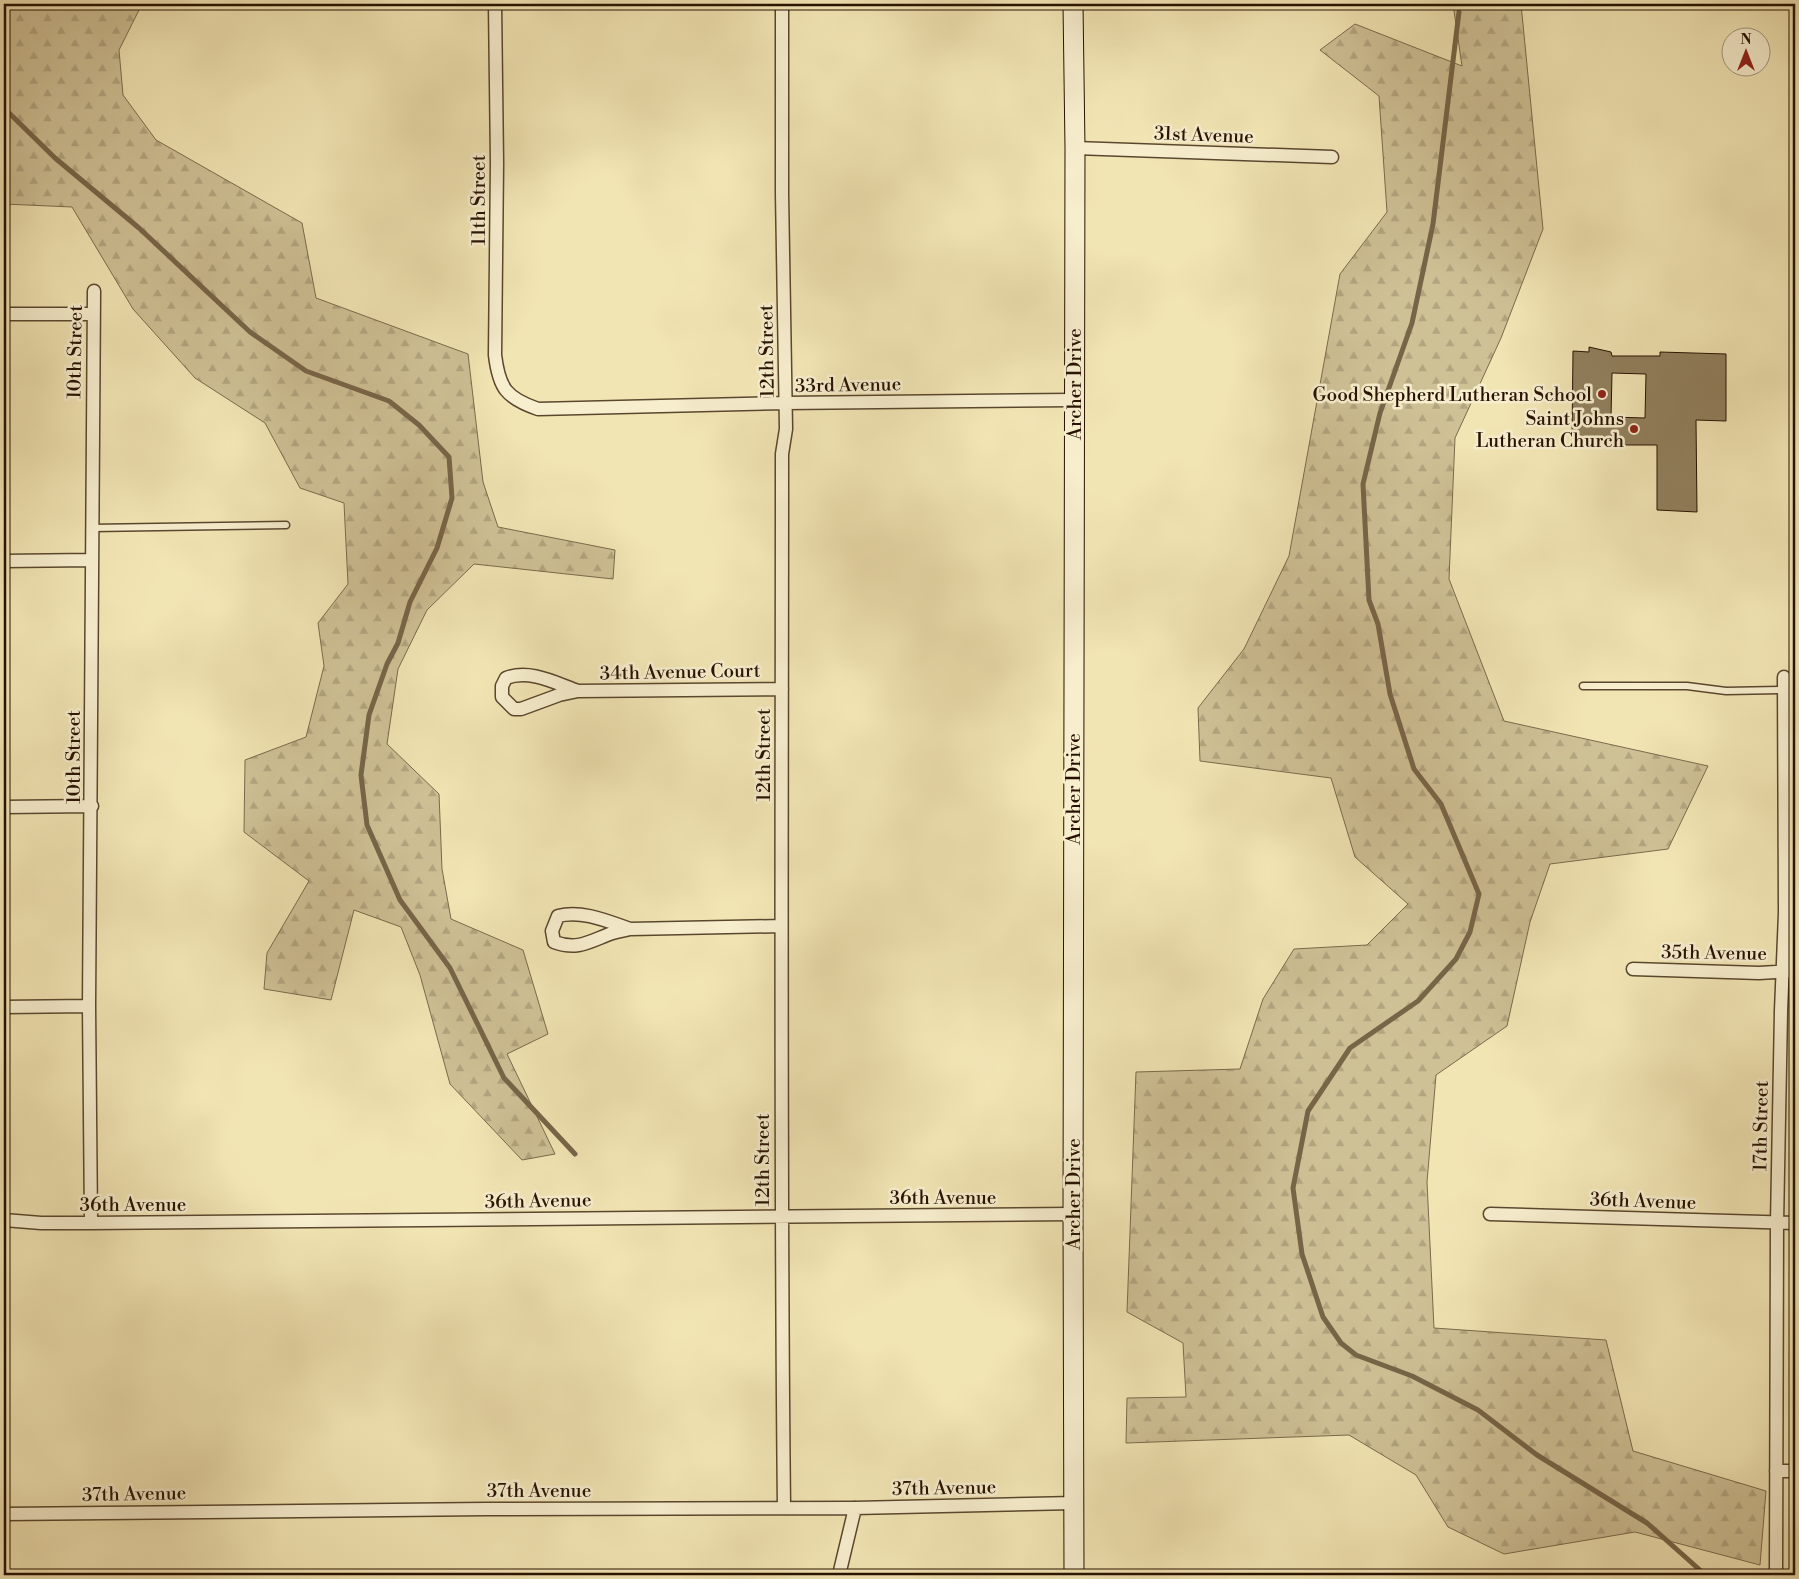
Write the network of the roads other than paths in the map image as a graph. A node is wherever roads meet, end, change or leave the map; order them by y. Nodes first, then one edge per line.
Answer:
1 (495, 4) edge
2 (782, 4) edge
3 (1073, 4) edge
4 (1075, 148) junction
5 (1332, 157) dead end
6 (94, 291) dead end
7 (4, 314) edge
8 (93, 314) junction
9 (507, 394) joint
10 (1073, 400) junction
11 (785, 403) junction
12 (286, 525) dead end
13 (92, 528) junction
14 (91, 560) junction
15 (4, 561) edge
16 (1784, 683) joint
17 (1583, 686) dead end
18 (782, 689) junction
19 (578, 691) junction
20 (92, 806) junction
21 (4, 807) edge
22 (781, 926) junction
23 (630, 929) junction
24 (1633, 969) dead end
25 (1789, 971) edge
26 (89, 1006) junction
27 (4, 1007) edge
28 (1073, 1214) junction
29 (1490, 1214) dead end
30 (781, 1216) junction
31 (4, 1220) edge
32 (91, 1223) junction
33 (1777, 1223) junction
34 (1795, 1223) edge
35 (1776, 1471) junction
36 (1795, 1471) edge
37 (1074, 1503) junction
38 (784, 1507) junction
39 (855, 1508) junction
40 (4, 1514) edge
41 (839, 1575) edge
42 (1074, 1575) edge
43 (1776, 1575) edge

1 - 9 street, 11th Street
2 - 11 street, 12th Street
3 - 4 street, Archer Drive
4 - 5 street, 31st Avenue
4 - 10 street, Archer Drive
6 - 8 street, 10th Street
7 - 8 street
8 - 13 street, 10th Street
9 - 11 street, 33rd Avenue
10 - 11 street, 33rd Avenue
10 - 28 street, Archer Drive
11 - 18 street, 12th Street
12 - 13 lane
13 - 14 street, 10th Street
14 - 15 street
14 - 20 street, 10th Street
16 - 17 lane
16 - 25 street, 17th Street
18 - 19 street, 34th Avenue Court
18 - 22 street, 12th Street
19 - 19 street, 34th Avenue Court
20 - 21 street
20 - 26 street, 10th Street
22 - 23 street
22 - 30 street, 12th Street
23 - 23 street
24 - 25 street, 35th Avenue
25 - 33 street, 17th Street
26 - 27 street
26 - 32 street, 10th Street
28 - 30 street, 36th Avenue
28 - 37 street, Archer Drive
29 - 33 street, 36th Avenue
30 - 32 street, 36th Avenue
30 - 38 street, 12th Street
31 - 32 street, 36th Avenue
33 - 34 street, 36th Avenue
33 - 35 street, 17th Street
35 - 36 street
35 - 43 street, 17th Street
37 - 39 street, 37th Avenue
37 - 42 street, Archer Drive
38 - 39 street, 37th Avenue
38 - 40 street, 37th Avenue
39 - 41 street

